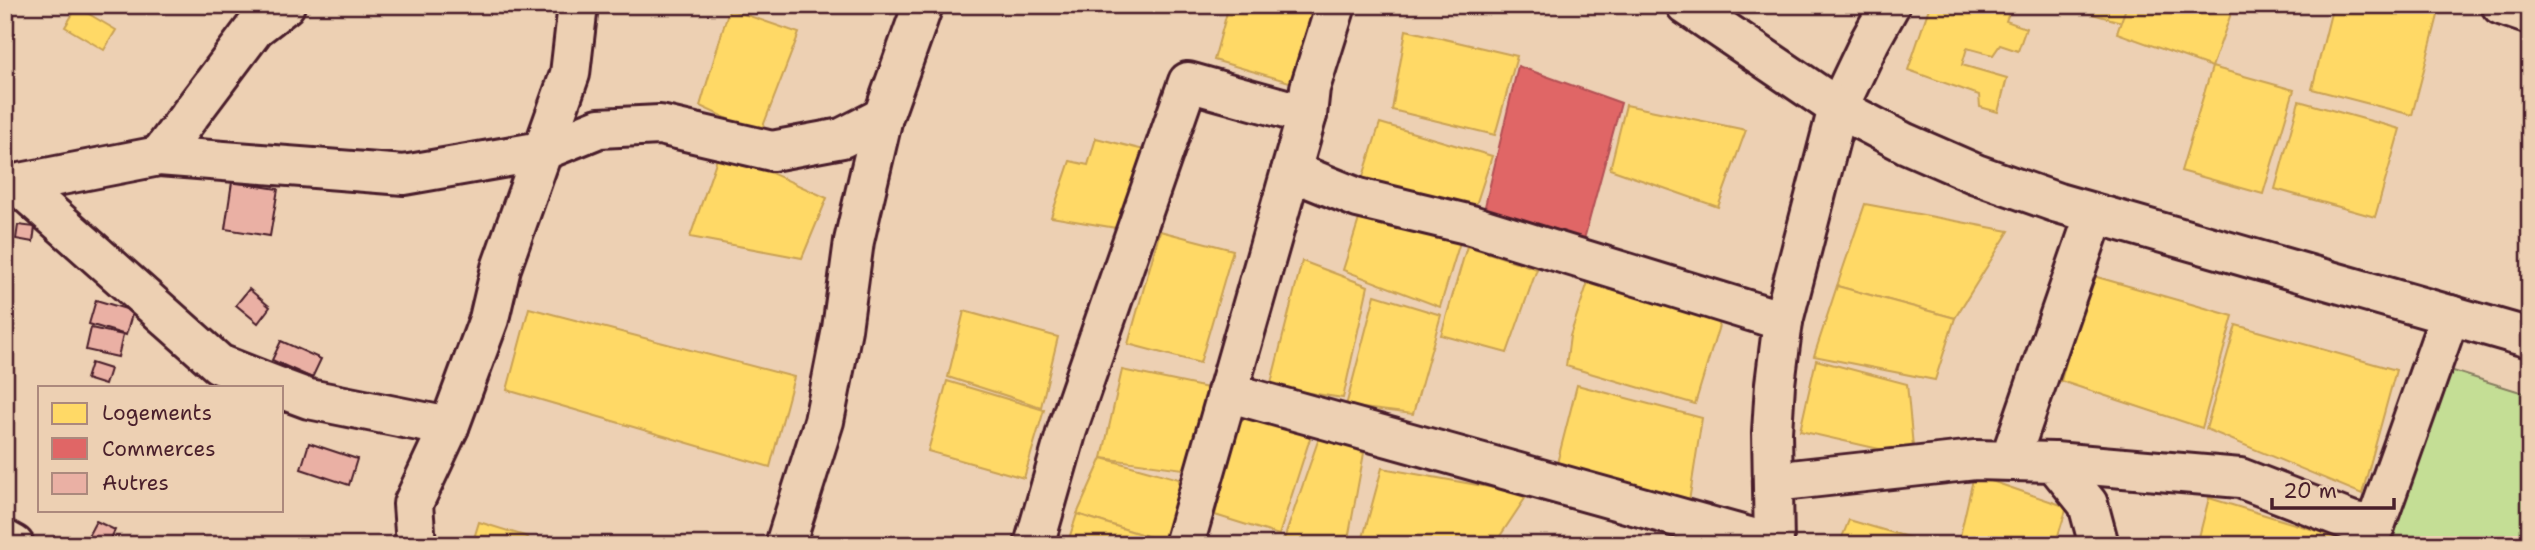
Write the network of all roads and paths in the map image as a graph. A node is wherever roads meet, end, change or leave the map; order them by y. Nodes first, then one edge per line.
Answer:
1 (285, 5) edge
2 (578, 5) edge
3 (923, 5) edge
4 (1336, 5) edge
5 (1686, 5) edge
6 (1890, 5) edge
7 (2501, 5) edge
8 (2530, 15) edge
9 (1838, 108) junction
10 (1307, 115) junction
11 (883, 117) junction
12 (542, 150) junction
13 (159, 156) junction
14 (1291, 171) junction
15 (11, 185) edge
16 (2095, 214) junction
17 (2450, 315) junction
18 (1783, 321) junction
19 (2530, 338) edge
20 (275, 386) edge
21 (284, 390) edge
22 (1227, 392) junction
23 (449, 427) junction
24 (2010, 459) junction
25 (2054, 462) junction
26 (1773, 482) junction
27 (413, 504) junction
28 (2373, 535) edge
29 (5, 540) edge
30 (1774, 544) edge
31 (14, 545) edge
32 (387, 545) edge
33 (416, 545) edge
34 (785, 545) edge
35 (1034, 545) edge
36 (1184, 545) edge
37 (2099, 545) edge

1 - 13 street
2 - 12 street
3 - 11 street
4 - 10 street
5 - 9 street
6 - 9 street
7 - 8 street
9 - 16 street
9 - 18 street
10 - 14 street
10 - 35 street
11 - 12 street
11 - 34 street
12 - 13 street
12 - 23 street
13 - 15 street
14 - 18 street
14 - 22 street
15 - 20 street
16 - 17 street
16 - 24 street
17 - 19 street
17 - 28 street
18 - 26 street
21 - 23 street
22 - 30 street
22 - 36 street
23 - 27 street
24 - 25 street
24 - 26 street
25 - 28 street
25 - 37 street
26 - 30 street
27 - 32 street
27 - 33 street
29 - 31 street

